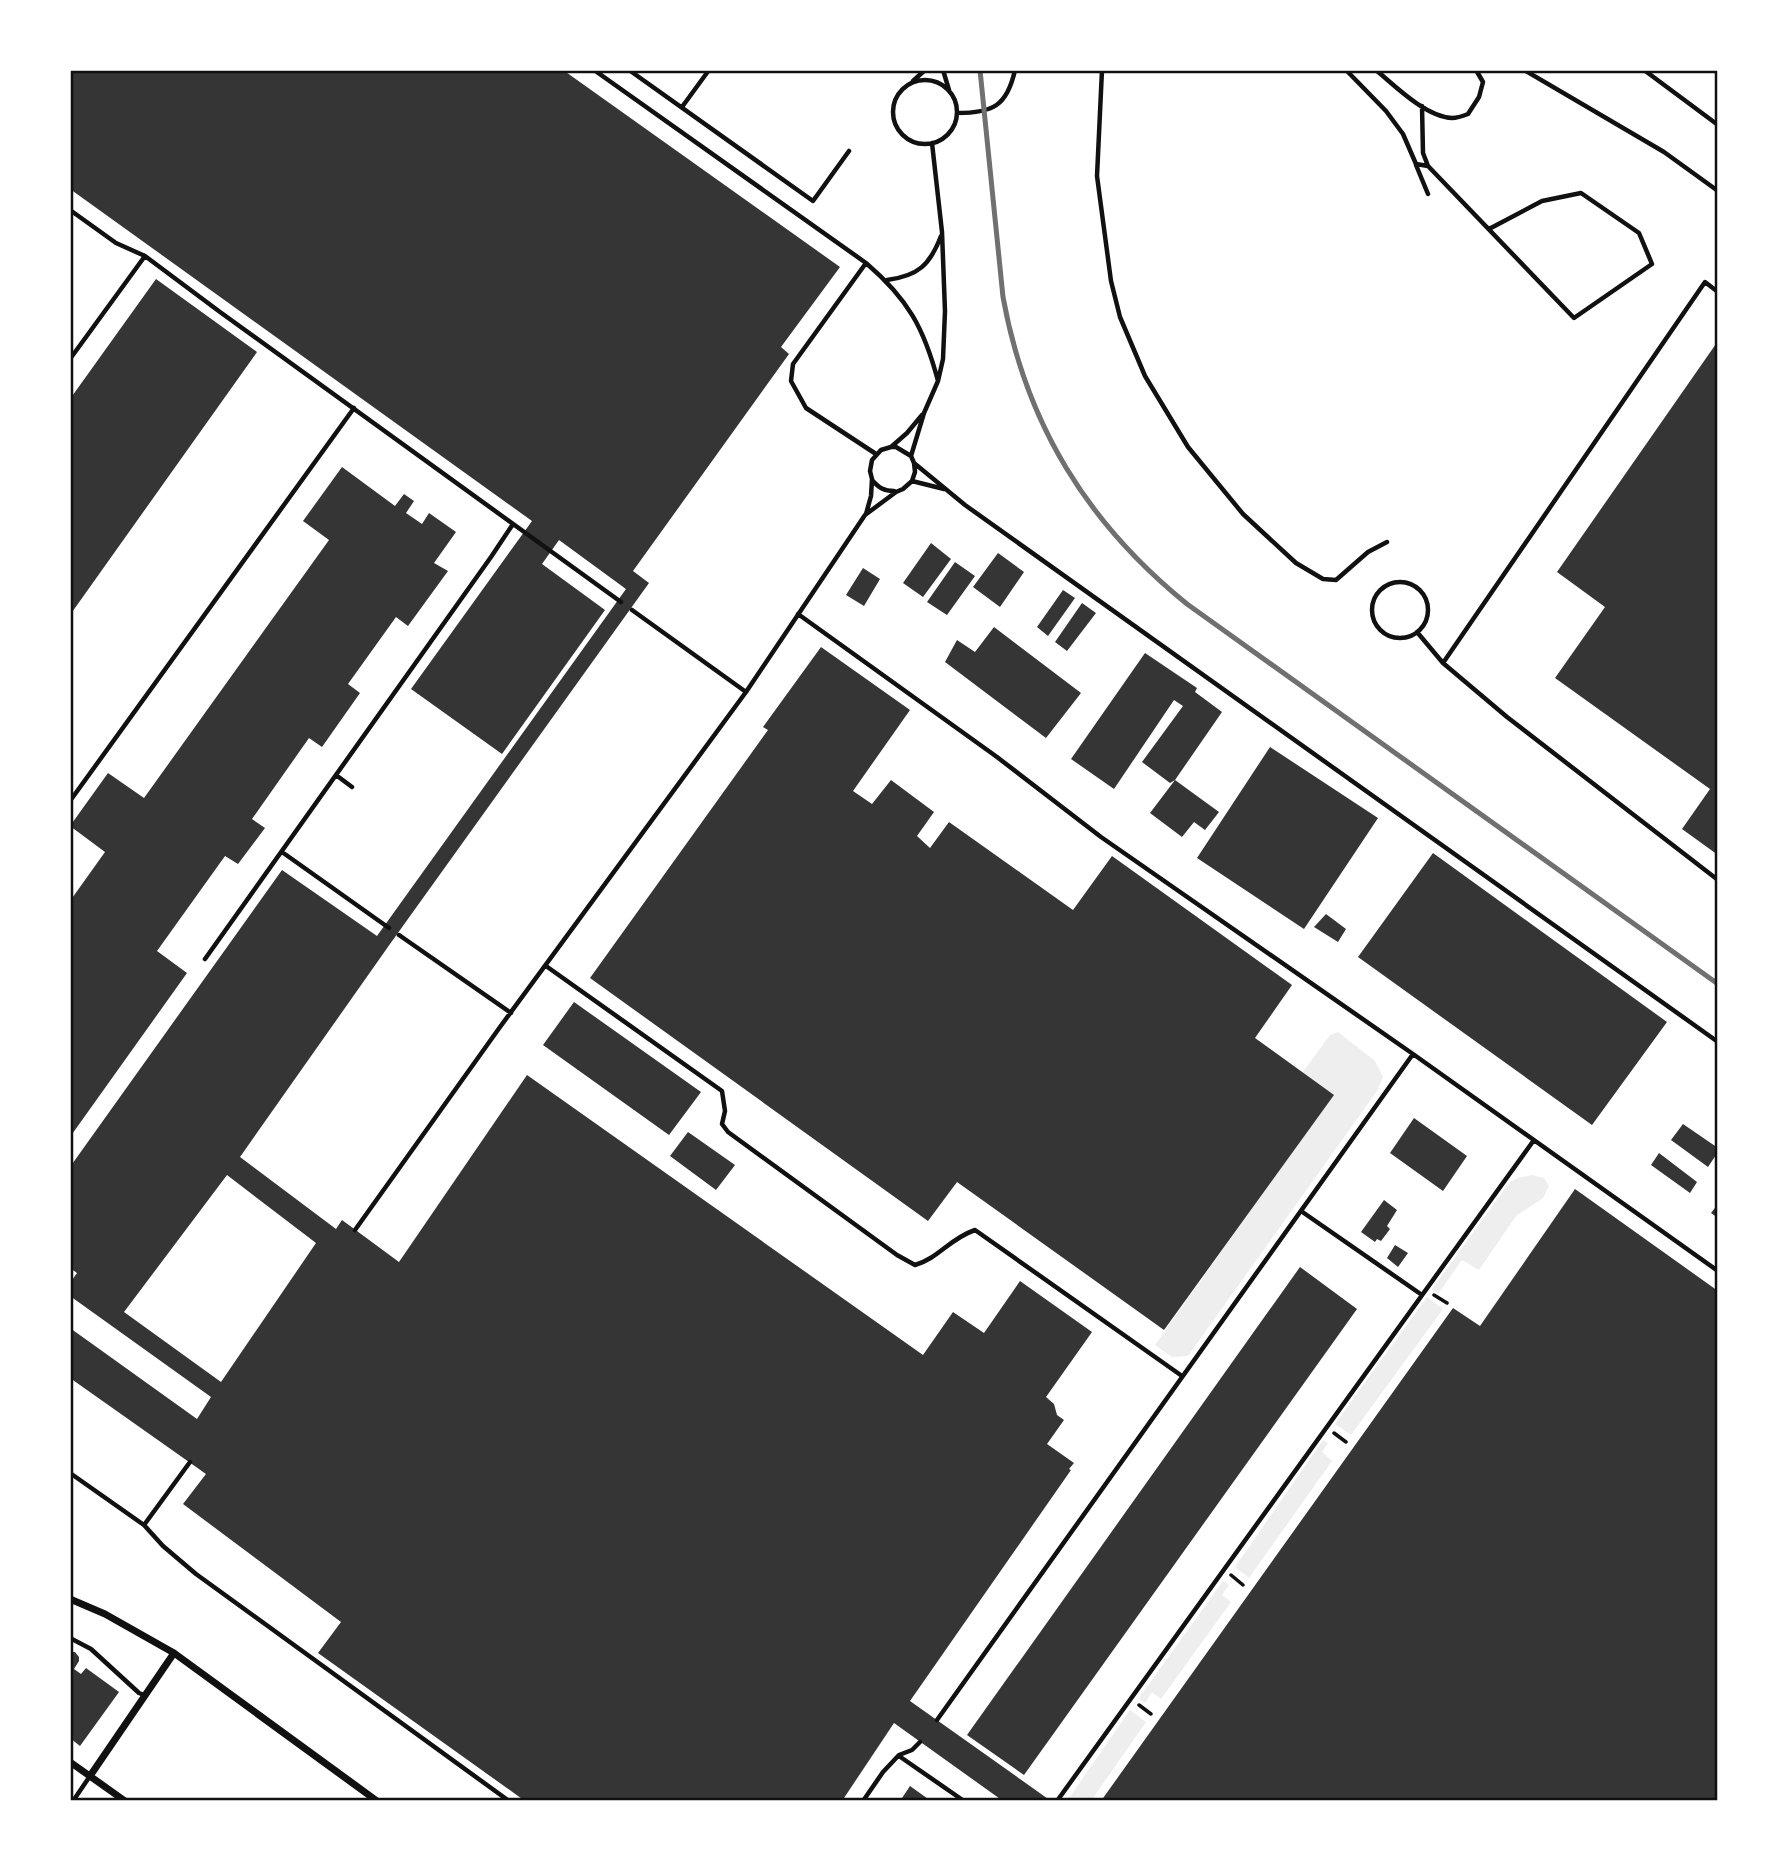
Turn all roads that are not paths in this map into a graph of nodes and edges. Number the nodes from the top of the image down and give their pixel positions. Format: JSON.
{"nodes":[{"id":1,"x":594,"y":70,"type":"edge"},
{"id":2,"x":629,"y":70,"type":"edge"},
{"id":3,"x":709,"y":70,"type":"edge"},
{"id":4,"x":925,"y":70,"type":"edge"},
{"id":5,"x":943,"y":70,"type":"edge"},
{"id":6,"x":1015,"y":70,"type":"edge"},
{"id":7,"x":1102,"y":70,"type":"edge"},
{"id":8,"x":1346,"y":70,"type":"edge"},
{"id":9,"x":1376,"y":70,"type":"edge"},
{"id":10,"x":1476,"y":70,"type":"edge"},
{"id":11,"x":1524,"y":70,"type":"edge"},
{"id":12,"x":1644,"y":70,"type":"edge"},
{"id":13,"x":912,"y":82,"type":"junction"},
{"id":14,"x":950,"y":91,"type":"junction"},
{"id":15,"x":1422,"y":106,"type":"junction"},
{"id":16,"x":682,"y":107,"type":"junction"},
{"id":17,"x":957,"y":113,"type":"junction"},
{"id":18,"x":1718,"y":125,"type":"edge"},
{"id":19,"x":932,"y":143,"type":"junction"},
{"id":20,"x":849,"y":151,"type":"dead end"},
{"id":21,"x":1416,"y":164,"type":"junction"},
{"id":22,"x":1428,"y":166,"type":"junction"},
{"id":23,"x":1718,"y":191,"type":"edge"},
{"id":24,"x":1429,"y":194,"type":"dead end"},
{"id":25,"x":70,"y":210,"type":"edge"},
{"id":26,"x":1489,"y":229,"type":"junction"},
{"id":27,"x":942,"y":232,"type":"junction"},
{"id":28,"x":145,"y":256,"type":"junction"},
{"id":29,"x":866,"y":263,"type":"junction"},
{"id":30,"x":886,"y":280,"type":"junction"},
{"id":31,"x":1718,"y":292,"type":"edge"},
{"id":32,"x":70,"y":359,"type":"edge"},
{"id":33,"x":939,"y":381,"type":"junction"},
{"id":34,"x":354,"y":408,"type":"junction"},
{"id":35,"x":924,"y":413,"type":"junction"},
{"id":36,"x":891,"y":447,"type":"junction"},
{"id":37,"x":876,"y":454,"type":"junction"},
{"id":38,"x":911,"y":456,"type":"junction"},
{"id":39,"x":914,"y":463,"type":"junction"},
{"id":40,"x":872,"y":479,"type":"junction"},
{"id":41,"x":912,"y":481,"type":"junction"},
{"id":42,"x":944,"y":489,"type":"junction"},
{"id":43,"x":896,"y":492,"type":"junction"},
{"id":44,"x":866,"y":515,"type":"junction"},
{"id":45,"x":513,"y":524,"type":"junction"},
{"id":46,"x":1387,"y":542,"type":"dead end"},
{"id":47,"x":621,"y":602,"type":"dead end"},
{"id":48,"x":632,"y":610,"type":"dead end"},
{"id":49,"x":797,"y":614,"type":"junction"},
{"id":50,"x":1417,"y":632,"type":"junction"},
{"id":51,"x":1443,"y":663,"type":"junction"},
{"id":52,"x":746,"y":692,"type":"junction"},
{"id":53,"x":336,"y":775,"type":"junction"},
{"id":54,"x":352,"y":787,"type":"dead end"},
{"id":55,"x":70,"y":801,"type":"edge"},
{"id":56,"x":281,"y":851,"type":"junction"},
{"id":57,"x":1718,"y":880,"type":"edge"},
{"id":58,"x":389,"y":928,"type":"dead end"},
{"id":59,"x":399,"y":935,"type":"dead end"},
{"id":60,"x":205,"y":959,"type":"dead end"},
{"id":61,"x":546,"y":966,"type":"junction"},
{"id":62,"x":512,"y":1013,"type":"junction"},
{"id":63,"x":1718,"y":1042,"type":"edge"},
{"id":64,"x":1413,"y":1054,"type":"junction"},
{"id":65,"x":1534,"y":1140,"type":"junction"},
{"id":66,"x":1301,"y":1211,"type":"junction"},
{"id":67,"x":355,"y":1230,"type":"dead end"},
{"id":68,"x":1718,"y":1271,"type":"edge"},
{"id":69,"x":1422,"y":1295,"type":"junction"},
{"id":70,"x":1182,"y":1376,"type":"junction"},
{"id":71,"x":190,"y":1461,"type":"dead end"},
{"id":72,"x":70,"y":1473,"type":"edge"},
{"id":73,"x":144,"y":1525,"type":"junction"},
{"id":74,"x":70,"y":1599,"type":"edge"},
{"id":75,"x":70,"y":1638,"type":"edge"},
{"id":76,"x":174,"y":1653,"type":"junction"},
{"id":77,"x":145,"y":1696,"type":"junction"},
{"id":78,"x":937,"y":1720,"type":"dead end"},
{"id":79,"x":920,"y":1742,"type":"dead end"},
{"id":80,"x":899,"y":1755,"type":"junction"},
{"id":81,"x":70,"y":1762,"type":"edge"},
{"id":82,"x":90,"y":1776,"type":"junction"},
{"id":83,"x":73,"y":1801,"type":"edge"},
{"id":84,"x":125,"y":1801,"type":"edge"},
{"id":85,"x":377,"y":1801,"type":"edge"},
{"id":86,"x":509,"y":1801,"type":"edge"},
{"id":87,"x":863,"y":1801,"type":"edge"},
{"id":88,"x":964,"y":1801,"type":"edge"},
{"id":89,"x":1057,"y":1801,"type":"edge"}],
"edges":[{"from":1,"to":29,"type":"lane"},
{"from":2,"to":16,"type":"lane"},
{"from":3,"to":16,"type":"lane"},
{"from":4,"to":13,"type":"lane"},
{"from":5,"to":14,"type":"lane"},
{"from":6,"to":17,"type":"lane"},
{"from":7,"to":46,"type":"lane"},
{"from":8,"to":21,"type":"lane"},
{"from":9,"to":15,"type":"lane"},
{"from":10,"to":15,"type":"lane"},
{"from":11,"to":23,"type":"lane"},
{"from":12,"to":18,"type":"lane"},
{"from":13,"to":14,"type":"lane"},
{"from":13,"to":19,"type":"lane"},
{"from":14,"to":17,"type":"lane"},
{"from":15,"to":22,"type":"lane"},
{"from":16,"to":20,"type":"lane"},
{"from":17,"to":19,"type":"lane"},
{"from":19,"to":27,"type":"lane"},
{"from":21,"to":22,"type":"lane"},
{"from":21,"to":24,"type":"lane"},
{"from":22,"to":26,"type":"lane"},
{"from":25,"to":28,"type":"lane"},
{"from":26,"to":26,"type":"lane"},
{"from":27,"to":30,"type":"lane"},
{"from":27,"to":33,"type":"lane"},
{"from":28,"to":32,"type":"lane"},
{"from":28,"to":34,"type":"lane"},
{"from":29,"to":30,"type":"lane"},
{"from":29,"to":37,"type":"lane"},
{"from":30,"to":33,"type":"lane"},
{"from":31,"to":51,"type":"lane"},
{"from":33,"to":35,"type":"lane"},
{"from":34,"to":45,"type":"lane"},
{"from":34,"to":55,"type":"lane"},
{"from":35,"to":36,"type":"lane"},
{"from":35,"to":38,"type":"lane"},
{"from":36,"to":37,"type":"lane"},
{"from":36,"to":38,"type":"lane"},
{"from":37,"to":40,"type":"lane"},
{"from":38,"to":39,"type":"lane"},
{"from":39,"to":41,"type":"lane"},
{"from":39,"to":42,"type":"lane"},
{"from":40,"to":43,"type":"lane"},
{"from":40,"to":44,"type":"lane"},
{"from":41,"to":42,"type":"lane"},
{"from":41,"to":43,"type":"lane"},
{"from":42,"to":63,"type":"lane"},
{"from":43,"to":44,"type":"lane"},
{"from":44,"to":49,"type":"lane"},
{"from":45,"to":47,"type":"lane"},
{"from":45,"to":53,"type":"lane"},
{"from":48,"to":52,"type":"lane"},
{"from":49,"to":52,"type":"lane"},
{"from":49,"to":64,"type":"lane"},
{"from":50,"to":50,"type":"lane"},
{"from":50,"to":51,"type":"lane"},
{"from":51,"to":57,"type":"lane"},
{"from":52,"to":61,"type":"lane"},
{"from":53,"to":54,"type":"lane"},
{"from":53,"to":56,"type":"lane"},
{"from":56,"to":58,"type":"lane"},
{"from":56,"to":60,"type":"lane"},
{"from":59,"to":62,"type":"lane"},
{"from":61,"to":62,"type":"lane"},
{"from":61,"to":70,"type":"lane"},
{"from":62,"to":67,"type":"lane"},
{"from":64,"to":65,"type":"lane"},
{"from":64,"to":66,"type":"lane"},
{"from":65,"to":68,"type":"lane"},
{"from":65,"to":69,"type":"lane"},
{"from":66,"to":69,"type":"lane"},
{"from":66,"to":70,"type":"lane"},
{"from":69,"to":89,"type":"lane"},
{"from":70,"to":78,"type":"lane"},
{"from":71,"to":73,"type":"lane"},
{"from":72,"to":73,"type":"lane"},
{"from":73,"to":86,"type":"lane"},
{"from":74,"to":76,"type":"street"},
{"from":75,"to":77,"type":"lane"},
{"from":76,"to":77,"type":"street"},
{"from":76,"to":85,"type":"street"},
{"from":77,"to":82,"type":"street"},
{"from":79,"to":80,"type":"lane"},
{"from":80,"to":87,"type":"lane"},
{"from":80,"to":88,"type":"lane"},
{"from":81,"to":82,"type":"street"},
{"from":82,"to":83,"type":"lane"},
{"from":82,"to":84,"type":"street"}]}
